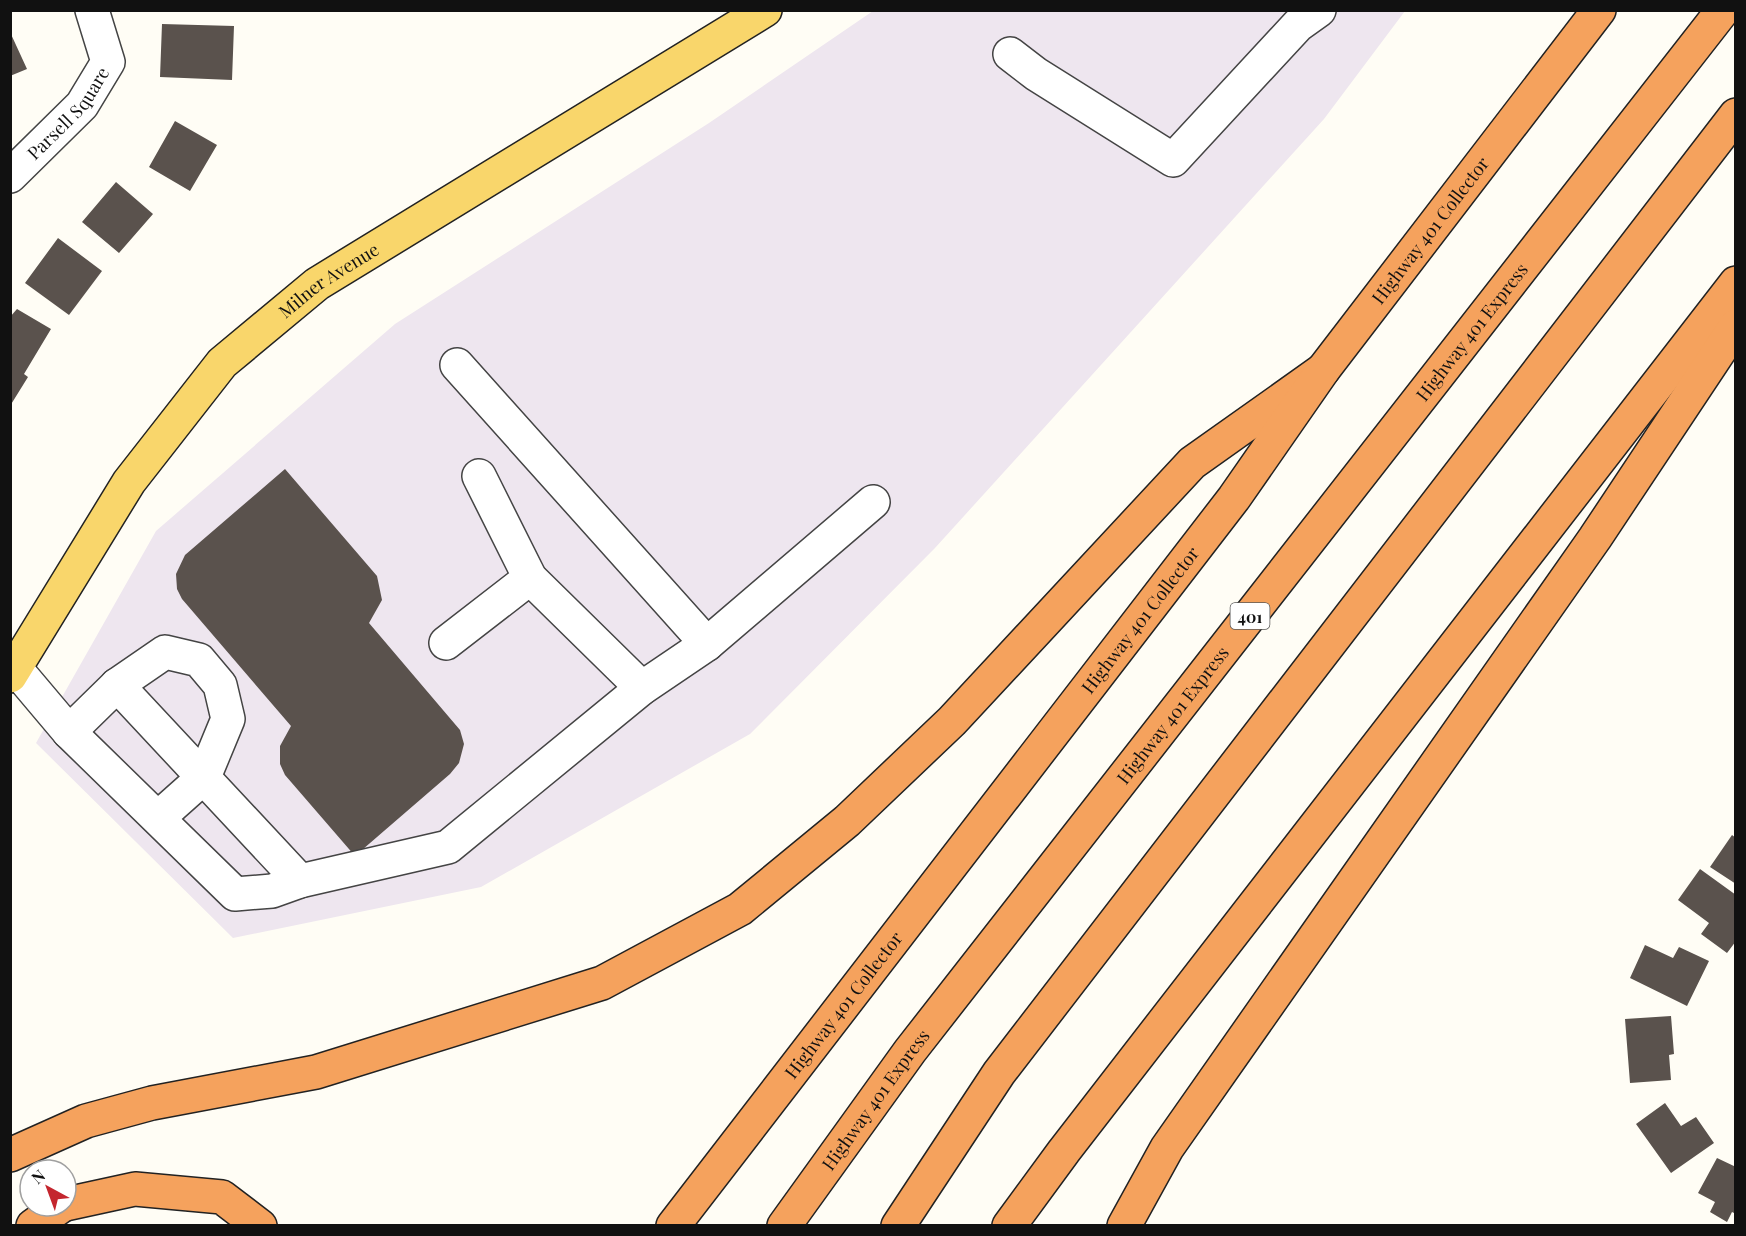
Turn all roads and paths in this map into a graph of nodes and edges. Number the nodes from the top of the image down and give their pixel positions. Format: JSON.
{"nodes":[{"id":1,"x":92,"y":10,"type":"edge"},
{"id":2,"x":765,"y":10,"type":"edge"},
{"id":3,"x":1599,"y":10,"type":"edge"},
{"id":4,"x":1723,"y":10,"type":"edge"},
{"id":5,"x":1299,"y":15,"type":"edge"},
{"id":6,"x":1010,"y":54,"type":"dead end"},
{"id":7,"x":1736,"y":115,"type":"edge"},
{"id":8,"x":10,"y":176,"type":"edge"},
{"id":9,"x":1736,"y":283,"type":"edge"},
{"id":10,"x":1736,"y":326,"type":"edge"},
{"id":11,"x":457,"y":365,"type":"dead end"},
{"id":12,"x":1323,"y":370,"type":"junction"},
{"id":13,"x":479,"y":476,"type":"dead end"},
{"id":14,"x":873,"y":502,"type":"dead end"},
{"id":15,"x":530,"y":578,"type":"junction"},
{"id":16,"x":446,"y":643,"type":"dead end"},
{"id":17,"x":707,"y":644,"type":"junction"},
{"id":18,"x":13,"y":672,"type":"edge"},
{"id":19,"x":117,"y":685,"type":"junction"},
{"id":20,"x":642,"y":688,"type":"junction"},
{"id":21,"x":69,"y":732,"type":"junction"},
{"id":22,"x":204,"y":777,"type":"junction"},
{"id":23,"x":158,"y":818,"type":"junction"},
{"id":24,"x":300,"y":881,"type":"junction"},
{"id":25,"x":10,"y":1155,"type":"edge"},
{"id":26,"x":78,"y":1201,"type":"edge"},
{"id":27,"x":260,"y":1226,"type":"edge"},
{"id":28,"x":673,"y":1226,"type":"edge"},
{"id":29,"x":784,"y":1226,"type":"edge"},
{"id":30,"x":898,"y":1226,"type":"edge"},
{"id":31,"x":1010,"y":1226,"type":"edge"},
{"id":32,"x":1124,"y":1226,"type":"edge"}],
"edges":[{"from":1,"to":8,"type":"street","name":"Parsell Square"},
{"from":2,"to":18,"type":"main road","name":"Milner Avenue"},
{"from":3,"to":12,"type":"highway","name":"Highway 401 Collector"},
{"from":4,"to":29,"type":"highway","name":"Highway 401 Express","number":"401"},
{"from":5,"to":6,"type":"street"},
{"from":7,"to":30,"type":"highway"},
{"from":9,"to":31,"type":"highway"},
{"from":10,"to":32,"type":"highway"},
{"from":11,"to":17,"type":"street"},
{"from":12,"to":25,"type":"highway"},
{"from":12,"to":28,"type":"highway","name":"Highway 401 Collector"},
{"from":13,"to":15,"type":"street"},
{"from":14,"to":17,"type":"street"},
{"from":15,"to":16,"type":"street"},
{"from":15,"to":20,"type":"street"},
{"from":17,"to":20,"type":"street"},
{"from":18,"to":21,"type":"street"},
{"from":19,"to":21,"type":"street"},
{"from":19,"to":22,"type":"street"},
{"from":19,"to":22,"type":"street"},
{"from":20,"to":24,"type":"street"},
{"from":21,"to":23,"type":"street"},
{"from":22,"to":23,"type":"street"},
{"from":22,"to":24,"type":"street"},
{"from":23,"to":24,"type":"street"},
{"from":26,"to":27,"type":"highway"}]}
